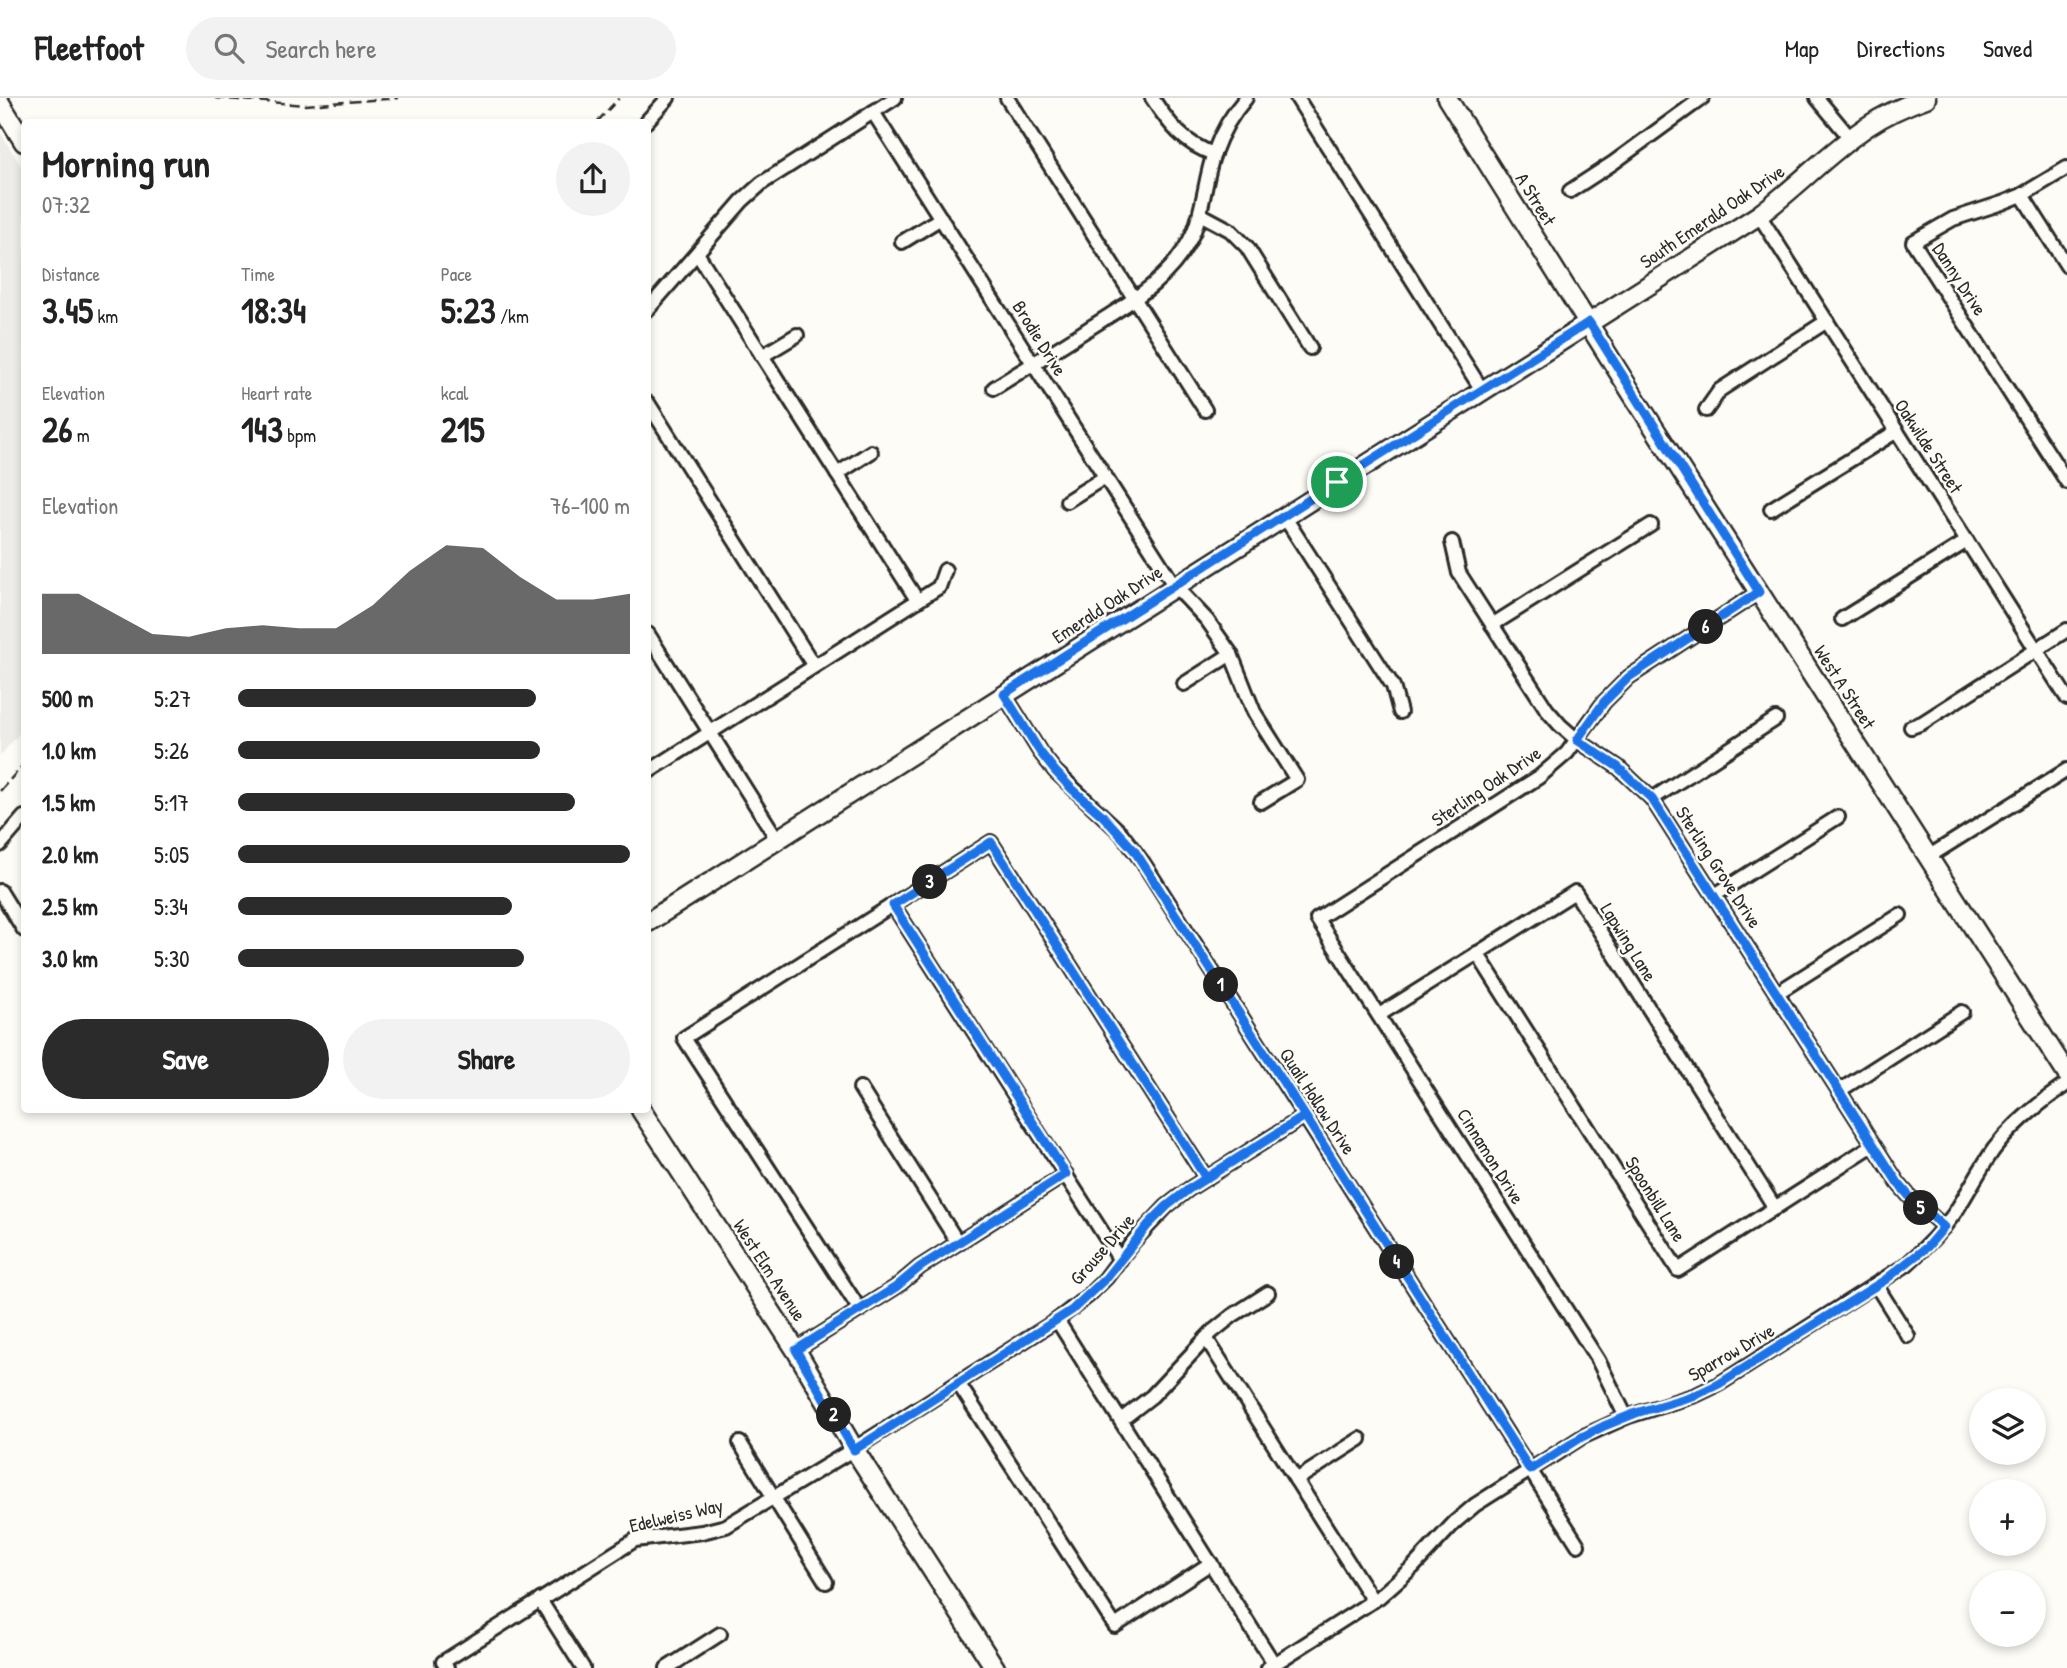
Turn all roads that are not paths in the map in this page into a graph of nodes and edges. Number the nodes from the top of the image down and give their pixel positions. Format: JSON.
{"nodes":[{"id":1,"x":668,"y":98,"type":"edge"},
{"id":2,"x":895,"y":98,"type":"edge"},
{"id":3,"x":1007,"y":98,"type":"edge"},
{"id":4,"x":1152,"y":98,"type":"edge"},
{"id":5,"x":1246,"y":98,"type":"edge"},
{"id":6,"x":1297,"y":98,"type":"edge"},
{"id":7,"x":1447,"y":98,"type":"edge"},
{"id":8,"x":1702,"y":98,"type":"edge"},
{"id":9,"x":1817,"y":98,"type":"edge"},
{"id":10,"x":1926,"y":98,"type":"edge"},
{"id":11,"x":0,"y":103,"type":"edge"},
{"id":12,"x":873,"y":112,"type":"junction"},
{"id":13,"x":649,"y":119,"type":"edge"},
{"id":14,"x":21,"y":137,"type":"edge"},
{"id":15,"x":1851,"y":139,"type":"junction"},
{"id":16,"x":1214,"y":154,"type":"junction"},
{"id":17,"x":2067,"y":168,"type":"edge"},
{"id":18,"x":1570,"y":191,"type":"dead end"},
{"id":19,"x":2022,"y":195,"type":"junction"},
{"id":20,"x":1200,"y":214,"type":"junction"},
{"id":21,"x":1759,"y":215,"type":"junction"},
{"id":22,"x":941,"y":218,"type":"junction"},
{"id":23,"x":902,"y":242,"type":"dead end"},
{"id":24,"x":697,"y":253,"type":"junction"},
{"id":25,"x":2067,"y":267,"type":"edge"},
{"id":26,"x":1135,"y":299,"type":"junction"},
{"id":27,"x":651,"y":301,"type":"edge"},
{"id":28,"x":1827,"y":321,"type":"junction"},
{"id":29,"x":1589,"y":322,"type":"junction"},
{"id":30,"x":797,"y":335,"type":"dead end"},
{"id":31,"x":1310,"y":348,"type":"dead end"},
{"id":32,"x":762,"y":356,"type":"junction"},
{"id":33,"x":1034,"y":364,"type":"junction"},
{"id":34,"x":995,"y":388,"type":"dead end"},
{"id":35,"x":1482,"y":390,"type":"junction"},
{"id":36,"x":651,"y":408,"type":"edge"},
{"id":37,"x":1205,"y":410,"type":"dead end"},
{"id":38,"x":1706,"y":410,"type":"dead end"},
{"id":39,"x":1896,"y":431,"type":"junction"},
{"id":40,"x":871,"y":452,"type":"dead end"},
{"id":41,"x":837,"y":474,"type":"junction"},
{"id":42,"x":1105,"y":477,"type":"junction"},
{"id":43,"x":2067,"y":482,"type":"edge"},
{"id":44,"x":1067,"y":501,"type":"dead end"},
{"id":45,"x":1771,"y":509,"type":"dead end"},
{"id":46,"x":1284,"y":516,"type":"junction"},
{"id":47,"x":1651,"y":524,"type":"dead end"},
{"id":48,"x":1967,"y":541,"type":"junction"},
{"id":49,"x":1452,"y":542,"type":"dead end"},
{"id":50,"x":945,"y":570,"type":"dead end"},
{"id":51,"x":1174,"y":585,"type":"junction"},
{"id":52,"x":1759,"y":592,"type":"junction"},
{"id":53,"x":917,"y":600,"type":"junction"},
{"id":54,"x":1842,"y":619,"type":"dead end"},
{"id":55,"x":1492,"y":625,"type":"junction"},
{"id":56,"x":2067,"y":630,"type":"edge"},
{"id":57,"x":651,"y":639,"type":"edge"},
{"id":58,"x":2036,"y":650,"type":"junction"},
{"id":59,"x":1231,"y":654,"type":"junction"},
{"id":60,"x":814,"y":666,"type":"junction"},
{"id":61,"x":1184,"y":684,"type":"dead end"},
{"id":62,"x":1004,"y":694,"type":"junction"},
{"id":63,"x":2067,"y":698,"type":"edge"},
{"id":64,"x":1400,"y":712,"type":"dead end"},
{"id":65,"x":1776,"y":719,"type":"dead end"},
{"id":66,"x":1911,"y":727,"type":"dead end"},
{"id":67,"x":710,"y":732,"type":"junction"},
{"id":68,"x":1577,"y":740,"type":"junction"},
{"id":69,"x":651,"y":770,"type":"edge"},
{"id":70,"x":2067,"y":770,"type":"edge"},
{"id":71,"x":1652,"y":799,"type":"junction"},
{"id":72,"x":1261,"y":802,"type":"dead end"},
{"id":73,"x":1839,"y":817,"type":"dead end"},
{"id":74,"x":21,"y":820,"type":"edge"},
{"id":75,"x":777,"y":839,"type":"junction"},
{"id":76,"x":0,"y":845,"type":"edge"},
{"id":77,"x":1928,"y":857,"type":"junction"},
{"id":78,"x":0,"y":891,"type":"edge"},
{"id":79,"x":1715,"y":895,"type":"junction"},
{"id":80,"x":893,"y":905,"type":"junction"},
{"id":81,"x":1900,"y":915,"type":"dead end"},
{"id":82,"x":1317,"y":919,"type":"joint"},
{"id":83,"x":651,"y":920,"type":"edge"},
{"id":84,"x":21,"y":925,"type":"edge"},
{"id":85,"x":1477,"y":953,"type":"junction"},
{"id":86,"x":1777,"y":993,"type":"junction"},
{"id":87,"x":1962,"y":1012,"type":"dead end"},
{"id":88,"x":1379,"y":1015,"type":"junction"},
{"id":89,"x":2067,"y":1074,"type":"edge"},
{"id":90,"x":2067,"y":1084,"type":"edge"},
{"id":91,"x":860,"y":1088,"type":"dead end"},
{"id":92,"x":1839,"y":1091,"type":"junction"},
{"id":93,"x":643,"y":1113,"type":"edge"},
{"id":94,"x":1305,"y":1116,"type":"junction"},
{"id":95,"x":1874,"y":1145,"type":"junction"},
{"id":96,"x":1066,"y":1174,"type":"junction"},
{"id":97,"x":1206,"y":1178,"type":"junction"},
{"id":98,"x":1775,"y":1208,"type":"junction"},
{"id":99,"x":1944,"y":1227,"type":"junction"},
{"id":100,"x":958,"y":1243,"type":"junction"},
{"id":101,"x":1120,"y":1260,"type":"junction"},
{"id":102,"x":1876,"y":1285,"type":"junction"},
{"id":103,"x":1268,"y":1293,"type":"dead end"},
{"id":104,"x":860,"y":1311,"type":"junction"},
{"id":105,"x":1057,"y":1320,"type":"junction"},
{"id":106,"x":1908,"y":1336,"type":"dead end"},
{"id":107,"x":1206,"y":1338,"type":"junction"},
{"id":108,"x":796,"y":1350,"type":"junction"},
{"id":109,"x":958,"y":1383,"type":"junction"},
{"id":110,"x":1626,"y":1417,"type":"junction"},
{"id":111,"x":1121,"y":1420,"type":"junction"},
{"id":112,"x":1360,"y":1439,"type":"dead end"},
{"id":113,"x":740,"y":1443,"type":"dead end"},
{"id":114,"x":854,"y":1450,"type":"junction"},
{"id":115,"x":1530,"y":1470,"type":"junction"},
{"id":116,"x":1296,"y":1480,"type":"junction"},
{"id":117,"x":773,"y":1498,"type":"junction"},
{"id":118,"x":1578,"y":1545,"type":"dead end"},
{"id":119,"x":1211,"y":1563,"type":"junction"},
{"id":120,"x":826,"y":1582,"type":"dead end"},
{"id":121,"x":540,"y":1600,"type":"junction"},
{"id":122,"x":1373,"y":1601,"type":"junction"},
{"id":123,"x":720,"y":1634,"type":"dead end"},
{"id":124,"x":1271,"y":1666,"type":"edge"},
{"id":125,"x":447,"y":1668,"type":"edge"},
{"id":126,"x":583,"y":1668,"type":"edge"},
{"id":127,"x":667,"y":1668,"type":"edge"},
{"id":128,"x":995,"y":1668,"type":"edge"}],
"edges":[{"from":1,"to":13,"type":"street"},
{"from":2,"to":12,"type":"street"},
{"from":3,"to":26,"type":"street"},
{"from":4,"to":16,"type":"street"},
{"from":5,"to":16,"type":"street"},
{"from":6,"to":35,"type":"street"},
{"from":7,"to":29,"type":"street","name":"A Street"},
{"from":8,"to":18,"type":"street"},
{"from":9,"to":15,"type":"street"},
{"from":10,"to":15,"type":"street","name":"South Emerald Oak Drive"},
{"from":11,"to":14,"type":"street"},
{"from":12,"to":22,"type":"street","name":"Brodie Drive"},
{"from":12,"to":24,"type":"street"},
{"from":15,"to":21,"type":"street","name":"South Emerald Oak Drive"},
{"from":16,"to":20,"type":"street"},
{"from":17,"to":19,"type":"street","name":"Danny Drive"},
{"from":19,"to":25,"type":"street"},
{"from":19,"to":43,"type":"street","name":"Danny Drive"},
{"from":20,"to":26,"type":"street"},
{"from":20,"to":31,"type":"street"},
{"from":21,"to":28,"type":"street","name":"Oakwilde Street"},
{"from":21,"to":29,"type":"street","name":"South Emerald Oak Drive"},
{"from":22,"to":23,"type":"street"},
{"from":22,"to":33,"type":"street","name":"Brodie Drive"},
{"from":24,"to":27,"type":"street"},
{"from":24,"to":32,"type":"street"},
{"from":26,"to":33,"type":"street"},
{"from":26,"to":37,"type":"street"},
{"from":28,"to":38,"type":"street"},
{"from":28,"to":39,"type":"street","name":"Oakwilde Street"},
{"from":29,"to":35,"type":"street","name":"Emerald Oak Drive"},
{"from":29,"to":52,"type":"street","name":"West A Street"},
{"from":30,"to":32,"type":"street"},
{"from":32,"to":41,"type":"street"},
{"from":33,"to":34,"type":"street"},
{"from":33,"to":42,"type":"street","name":"Brodie Drive"},
{"from":35,"to":46,"type":"street","name":"Emerald Oak Drive"},
{"from":36,"to":60,"type":"street"},
{"from":39,"to":45,"type":"street"},
{"from":39,"to":48,"type":"street","name":"Oakwilde Street"},
{"from":40,"to":41,"type":"street"},
{"from":41,"to":53,"type":"street"},
{"from":42,"to":44,"type":"street"},
{"from":42,"to":51,"type":"street","name":"Brodie Drive"},
{"from":46,"to":51,"type":"street","name":"Emerald Oak Drive"},
{"from":46,"to":64,"type":"street"},
{"from":47,"to":55,"type":"street"},
{"from":48,"to":54,"type":"street"},
{"from":48,"to":58,"type":"street","name":"Oakwilde Street"},
{"from":49,"to":55,"type":"street","name":"Sterling Grove Drive"},
{"from":50,"to":53,"type":"street"},
{"from":51,"to":59,"type":"street","name":"Brodie Drive"},
{"from":51,"to":62,"type":"street","name":"Emerald Oak Drive"},
{"from":52,"to":68,"type":"street","name":"Sterling Oak Drive"},
{"from":52,"to":77,"type":"street","name":"West A Street"},
{"from":53,"to":60,"type":"street"},
{"from":55,"to":68,"type":"street","name":"Sterling Grove Drive"},
{"from":56,"to":58,"type":"street"},
{"from":57,"to":67,"type":"street"},
{"from":58,"to":63,"type":"street","name":"Oakwilde Street"},
{"from":58,"to":66,"type":"street"},
{"from":59,"to":61,"type":"street"},
{"from":59,"to":72,"type":"street","name":"Brodie Drive"},
{"from":60,"to":67,"type":"street"},
{"from":62,"to":75,"type":"street","name":"Emerald Oak Drive"},
{"from":62,"to":94,"type":"street","name":"Quail Hollow Drive"},
{"from":65,"to":71,"type":"street"},
{"from":67,"to":69,"type":"street"},
{"from":67,"to":75,"type":"street"},
{"from":68,"to":71,"type":"street","name":"Sterling Grove Drive"},
{"from":68,"to":82,"type":"street","name":"Sterling Oak Drive"},
{"from":70,"to":77,"type":"street"},
{"from":71,"to":79,"type":"street","name":"Sterling Grove Drive"},
{"from":73,"to":79,"type":"street"},
{"from":74,"to":76,"type":"street"},
{"from":75,"to":83,"type":"street","name":"Emerald Oak Drive"},
{"from":77,"to":89,"type":"street","name":"West A Street"},
{"from":78,"to":84,"type":"street"},
{"from":79,"to":86,"type":"street","name":"Sterling Grove Drive"},
{"from":80,"to":96,"type":"street"},
{"from":80,"to":97,"type":"street"},
{"from":80,"to":104,"type":"street"},
{"from":81,"to":86,"type":"street"},
{"from":82,"to":88,"type":"street","name":"Cinnamon Drive"},
{"from":85,"to":88,"type":"street","name":"Lapwing Lane"},
{"from":85,"to":98,"type":"street","name":"Lapwing Lane"},
{"from":85,"to":98,"type":"street","name":"Spoonbill Lane"},
{"from":86,"to":92,"type":"street","name":"Sterling Grove Drive"},
{"from":87,"to":92,"type":"street"},
{"from":88,"to":110,"type":"street","name":"Cinnamon Drive"},
{"from":90,"to":99,"type":"street","name":"Sparrow Drive"},
{"from":91,"to":100,"type":"street"},
{"from":92,"to":95,"type":"street","name":"Sterling Grove Drive"},
{"from":93,"to":108,"type":"street","name":"West Elm Avenue"},
{"from":94,"to":97,"type":"street","name":"Grouse Drive"},
{"from":94,"to":115,"type":"street","name":"Quail Hollow Drive"},
{"from":95,"to":98,"type":"street","name":"Spoonbill Lane"},
{"from":95,"to":99,"type":"street","name":"Sterling Grove Drive"},
{"from":96,"to":100,"type":"street"},
{"from":96,"to":101,"type":"street"},
{"from":97,"to":101,"type":"street","name":"Grouse Drive"},
{"from":99,"to":102,"type":"street","name":"Sparrow Drive"},
{"from":100,"to":104,"type":"street"},
{"from":101,"to":105,"type":"street","name":"Grouse Drive"},
{"from":102,"to":106,"type":"street"},
{"from":102,"to":110,"type":"street","name":"Sparrow Drive"},
{"from":103,"to":107,"type":"street"},
{"from":104,"to":108,"type":"street"},
{"from":105,"to":109,"type":"street","name":"Grouse Drive"},
{"from":105,"to":111,"type":"street"},
{"from":107,"to":111,"type":"street"},
{"from":107,"to":116,"type":"street"},
{"from":108,"to":114,"type":"street","name":"West Elm Avenue"},
{"from":109,"to":114,"type":"street","name":"Grouse Drive"},
{"from":109,"to":119,"type":"street"},
{"from":110,"to":115,"type":"street","name":"Sparrow Drive"},
{"from":111,"to":119,"type":"street"},
{"from":112,"to":116,"type":"street"},
{"from":113,"to":117,"type":"street"},
{"from":114,"to":117,"type":"street","name":"Edelweiss Way"},
{"from":114,"to":128,"type":"street","name":"West Elm Avenue"},
{"from":115,"to":118,"type":"street","name":"Quail Hollow Drive"},
{"from":115,"to":122,"type":"street","name":"Sparrow Drive"},
{"from":116,"to":122,"type":"street"},
{"from":117,"to":120,"type":"street"},
{"from":117,"to":121,"type":"street","name":"Edelweiss Way"},
{"from":119,"to":124,"type":"street"},
{"from":121,"to":125,"type":"street","name":"Edelweiss Way"},
{"from":121,"to":126,"type":"street"},
{"from":122,"to":124,"type":"street","name":"Sparrow Drive"},
{"from":123,"to":127,"type":"street"}]}
